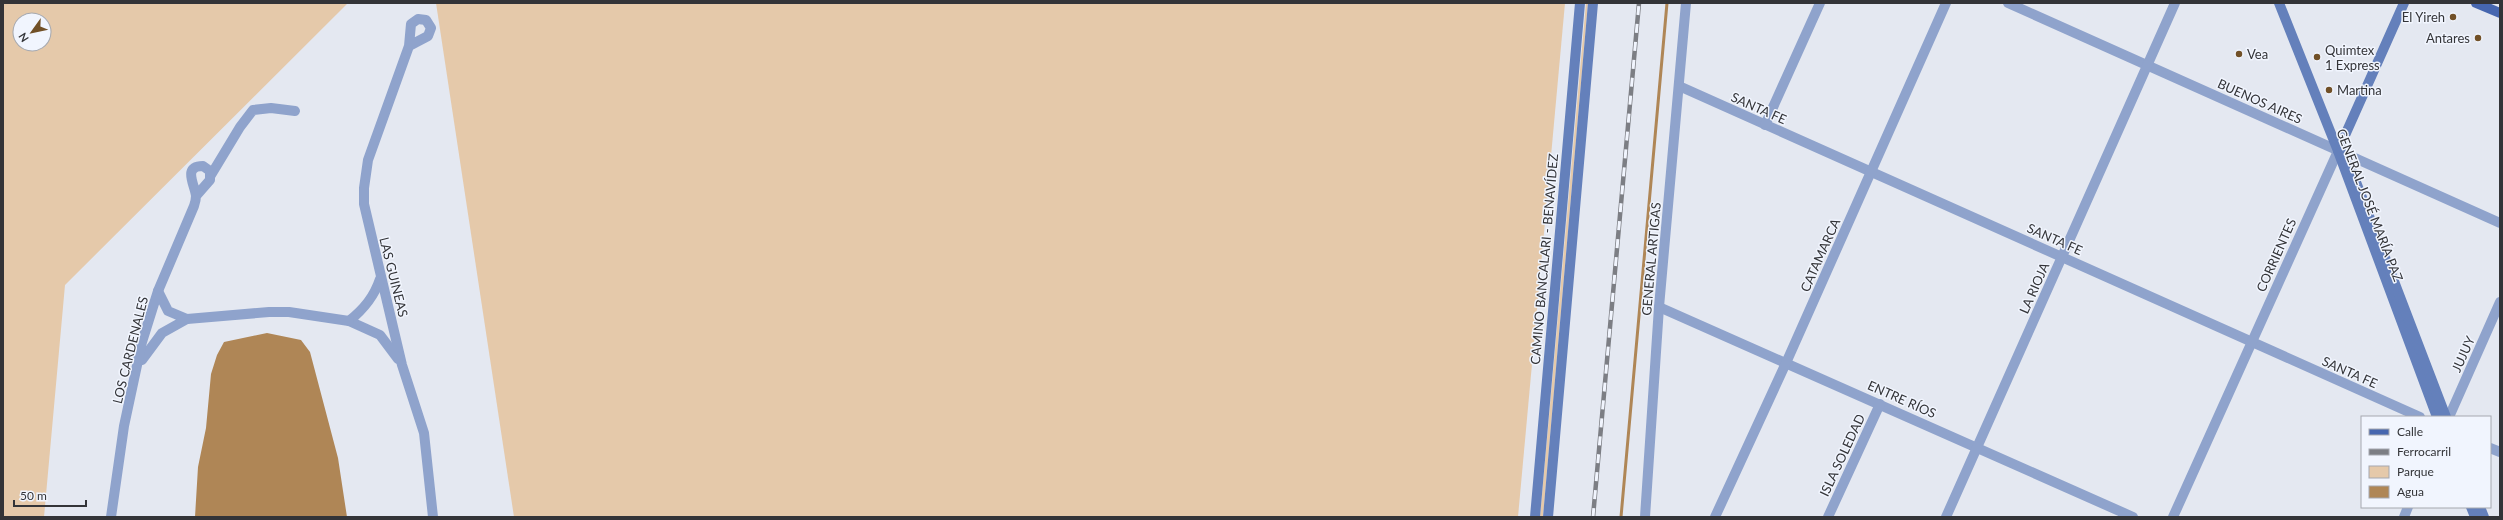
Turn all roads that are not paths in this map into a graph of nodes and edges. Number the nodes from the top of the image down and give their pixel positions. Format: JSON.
{"nodes":[{"id":1,"x":1580,"y":3,"type":"edge"},
{"id":2,"x":1593,"y":3,"type":"edge"},
{"id":3,"x":1686,"y":3,"type":"edge"},
{"id":4,"x":1820,"y":3,"type":"edge"},
{"id":5,"x":1946,"y":3,"type":"edge"},
{"id":6,"x":2008,"y":3,"type":"edge"},
{"id":7,"x":2175,"y":3,"type":"edge"},
{"id":8,"x":2279,"y":3,"type":"edge"},
{"id":9,"x":2404,"y":3,"type":"edge"},
{"id":10,"x":2476,"y":3,"type":"edge"},
{"id":11,"x":2500,"y":13,"type":"edge"},
{"id":12,"x":409,"y":46,"type":"dead end"},
{"id":13,"x":2147,"y":64,"type":"junction"},
{"id":14,"x":1679,"y":86,"type":"junction"},
{"id":15,"x":295,"y":111,"type":"dead end"},
{"id":16,"x":1765,"y":125,"type":"junction"},
{"id":17,"x":2341,"y":150,"type":"junction"},
{"id":18,"x":1870,"y":172,"type":"junction"},
{"id":19,"x":211,"y":176,"type":"junction"},
{"id":20,"x":196,"y":196,"type":"junction"},
{"id":21,"x":2500,"y":222,"type":"edge"},
{"id":22,"x":2062,"y":256,"type":"junction"},
{"id":23,"x":381,"y":277,"type":"junction"},
{"id":24,"x":158,"y":291,"type":"junction"},
{"id":25,"x":2500,"y":302,"type":"edge"},
{"id":26,"x":1659,"y":307,"type":"junction"},
{"id":27,"x":187,"y":320,"type":"junction"},
{"id":28,"x":349,"y":321,"type":"junction"},
{"id":29,"x":2251,"y":342,"type":"junction"},
{"id":30,"x":1786,"y":363,"type":"junction"},
{"id":31,"x":402,"y":365,"type":"junction"},
{"id":32,"x":138,"y":368,"type":"junction"},
{"id":33,"x":1880,"y":404,"type":"junction"},
{"id":34,"x":2418,"y":416,"type":"edge"},
{"id":35,"x":2437,"y":416,"type":"edge"},
{"id":36,"x":2446,"y":416,"type":"edge"},
{"id":37,"x":2449,"y":416,"type":"edge"},
{"id":38,"x":1977,"y":447,"type":"junction"},
{"id":39,"x":111,"y":517,"type":"edge"},
{"id":40,"x":433,"y":517,"type":"edge"},
{"id":41,"x":1535,"y":517,"type":"edge"},
{"id":42,"x":1548,"y":517,"type":"edge"},
{"id":43,"x":1645,"y":517,"type":"edge"},
{"id":44,"x":1715,"y":517,"type":"edge"},
{"id":45,"x":1828,"y":517,"type":"edge"},
{"id":46,"x":1946,"y":517,"type":"edge"},
{"id":47,"x":2133,"y":517,"type":"edge"},
{"id":48,"x":2173,"y":517,"type":"edge"}],
"edges":[{"from":1,"to":41,"type":"main road","name":"CAMINO BANCALARI - BENAVÍDEZ"},
{"from":2,"to":42,"type":"main road","name":"CAMINO BANCALARI - BENAVÍDEZ"},
{"from":3,"to":14,"type":"street","name":"GENERAL ARTIGAS"},
{"from":4,"to":16,"type":"street"},
{"from":5,"to":18,"type":"street","name":"CATAMARCA"},
{"from":6,"to":13,"type":"street","name":"BUENOS AIRES"},
{"from":7,"to":13,"type":"street","name":"LA RIOJA"},
{"from":8,"to":17,"type":"main road","name":"GENERAL JOSÉ MARÍA PAZ"},
{"from":9,"to":17,"type":"main road","name":"CORRIENTES"},
{"from":10,"to":11,"type":"main road"},
{"from":12,"to":23,"type":"street","name":"LAS GUINEAS"},
{"from":13,"to":17,"type":"street","name":"BUENOS AIRES"},
{"from":13,"to":22,"type":"street","name":"LA RIOJA"},
{"from":14,"to":16,"type":"street","name":"SANTA FE"},
{"from":14,"to":26,"type":"street","name":"GENERAL ARTIGAS"},
{"from":15,"to":19,"type":"street"},
{"from":16,"to":18,"type":"street","name":"SANTA FE"},
{"from":17,"to":21,"type":"street","name":"BUENOS AIRES"},
{"from":17,"to":29,"type":"street","name":"CORRIENTES"},
{"from":17,"to":35,"type":"main road","name":"GENERAL JOSÉ MARÍA PAZ"},
{"from":17,"to":36,"type":"main road","name":"GENERAL JOSÉ MARÍA PAZ"},
{"from":18,"to":22,"type":"street","name":"SANTA FE"},
{"from":18,"to":30,"type":"street","name":"CATAMARCA"},
{"from":19,"to":20,"type":"street"},
{"from":19,"to":20,"type":"street"},
{"from":20,"to":24,"type":"street","name":"LOS CARDENALES"},
{"from":22,"to":29,"type":"street","name":"SANTA FE"},
{"from":22,"to":38,"type":"street","name":"LA RIOJA"},
{"from":23,"to":28,"type":"street"},
{"from":23,"to":31,"type":"street","name":"LAS GUINEAS"},
{"from":24,"to":27,"type":"street"},
{"from":24,"to":32,"type":"street","name":"LOS CARDENALES"},
{"from":25,"to":37,"type":"street","name":"JUJUY"},
{"from":26,"to":30,"type":"street","name":"ENTRE RÍOS"},
{"from":26,"to":43,"type":"street","name":"GENERAL ARTIGAS"},
{"from":27,"to":28,"type":"street"},
{"from":27,"to":32,"type":"street"},
{"from":28,"to":31,"type":"street"},
{"from":29,"to":34,"type":"street","name":"SANTA FE"},
{"from":29,"to":48,"type":"street","name":"CORRIENTES"},
{"from":30,"to":33,"type":"street","name":"ENTRE RÍOS"},
{"from":30,"to":44,"type":"street","name":"CATAMARCA"},
{"from":31,"to":40,"type":"street","name":"LAS GUINEAS"},
{"from":32,"to":39,"type":"street","name":"LOS CARDENALES"},
{"from":33,"to":38,"type":"street","name":"ENTRE RÍOS"},
{"from":33,"to":45,"type":"street","name":"ISLA SOLEDAD"},
{"from":38,"to":46,"type":"street","name":"LA RIOJA"},
{"from":38,"to":47,"type":"street","name":"ENTRE RÍOS"}]}
